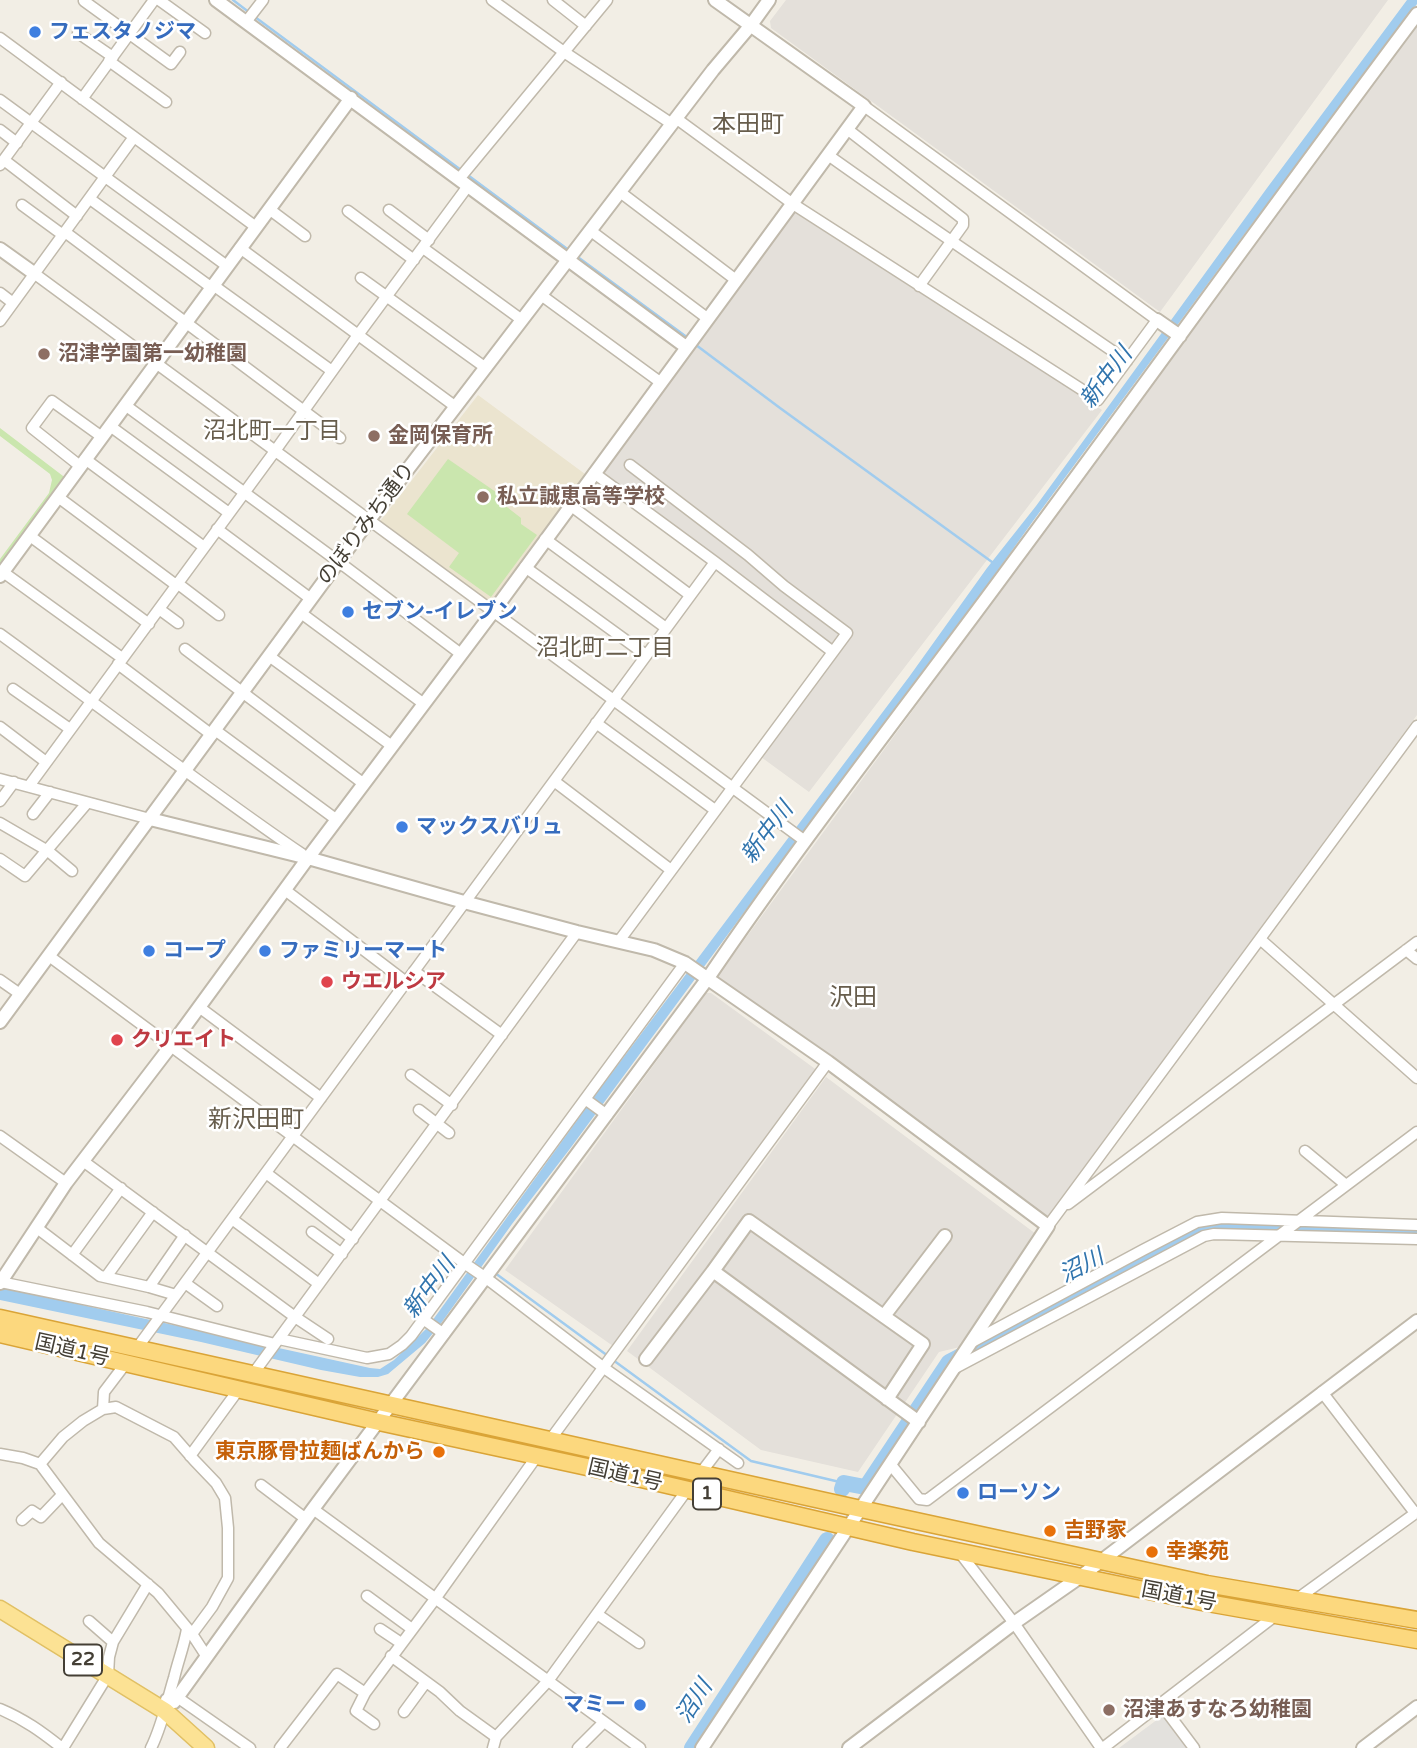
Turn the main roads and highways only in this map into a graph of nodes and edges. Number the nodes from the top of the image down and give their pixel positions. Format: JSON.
{"nodes":[{"id":1,"x":0,"y":1318,"type":"edge"},
{"id":2,"x":0,"y":1334,"type":"edge"},
{"id":3,"x":0,"y":1609,"type":"edge"},
{"id":4,"x":1417,"y":1620,"type":"edge"},
{"id":5,"x":1417,"y":1640,"type":"edge"},
{"id":6,"x":206,"y":1748,"type":"edge"}],
"edges":[{"from":1,"to":4,"type":"highway","name":"国道1号","number":"1"},
{"from":2,"to":5,"type":"highway","name":"国道1号","number":"1"},
{"from":3,"to":6,"type":"main road","number":"22"}]}
